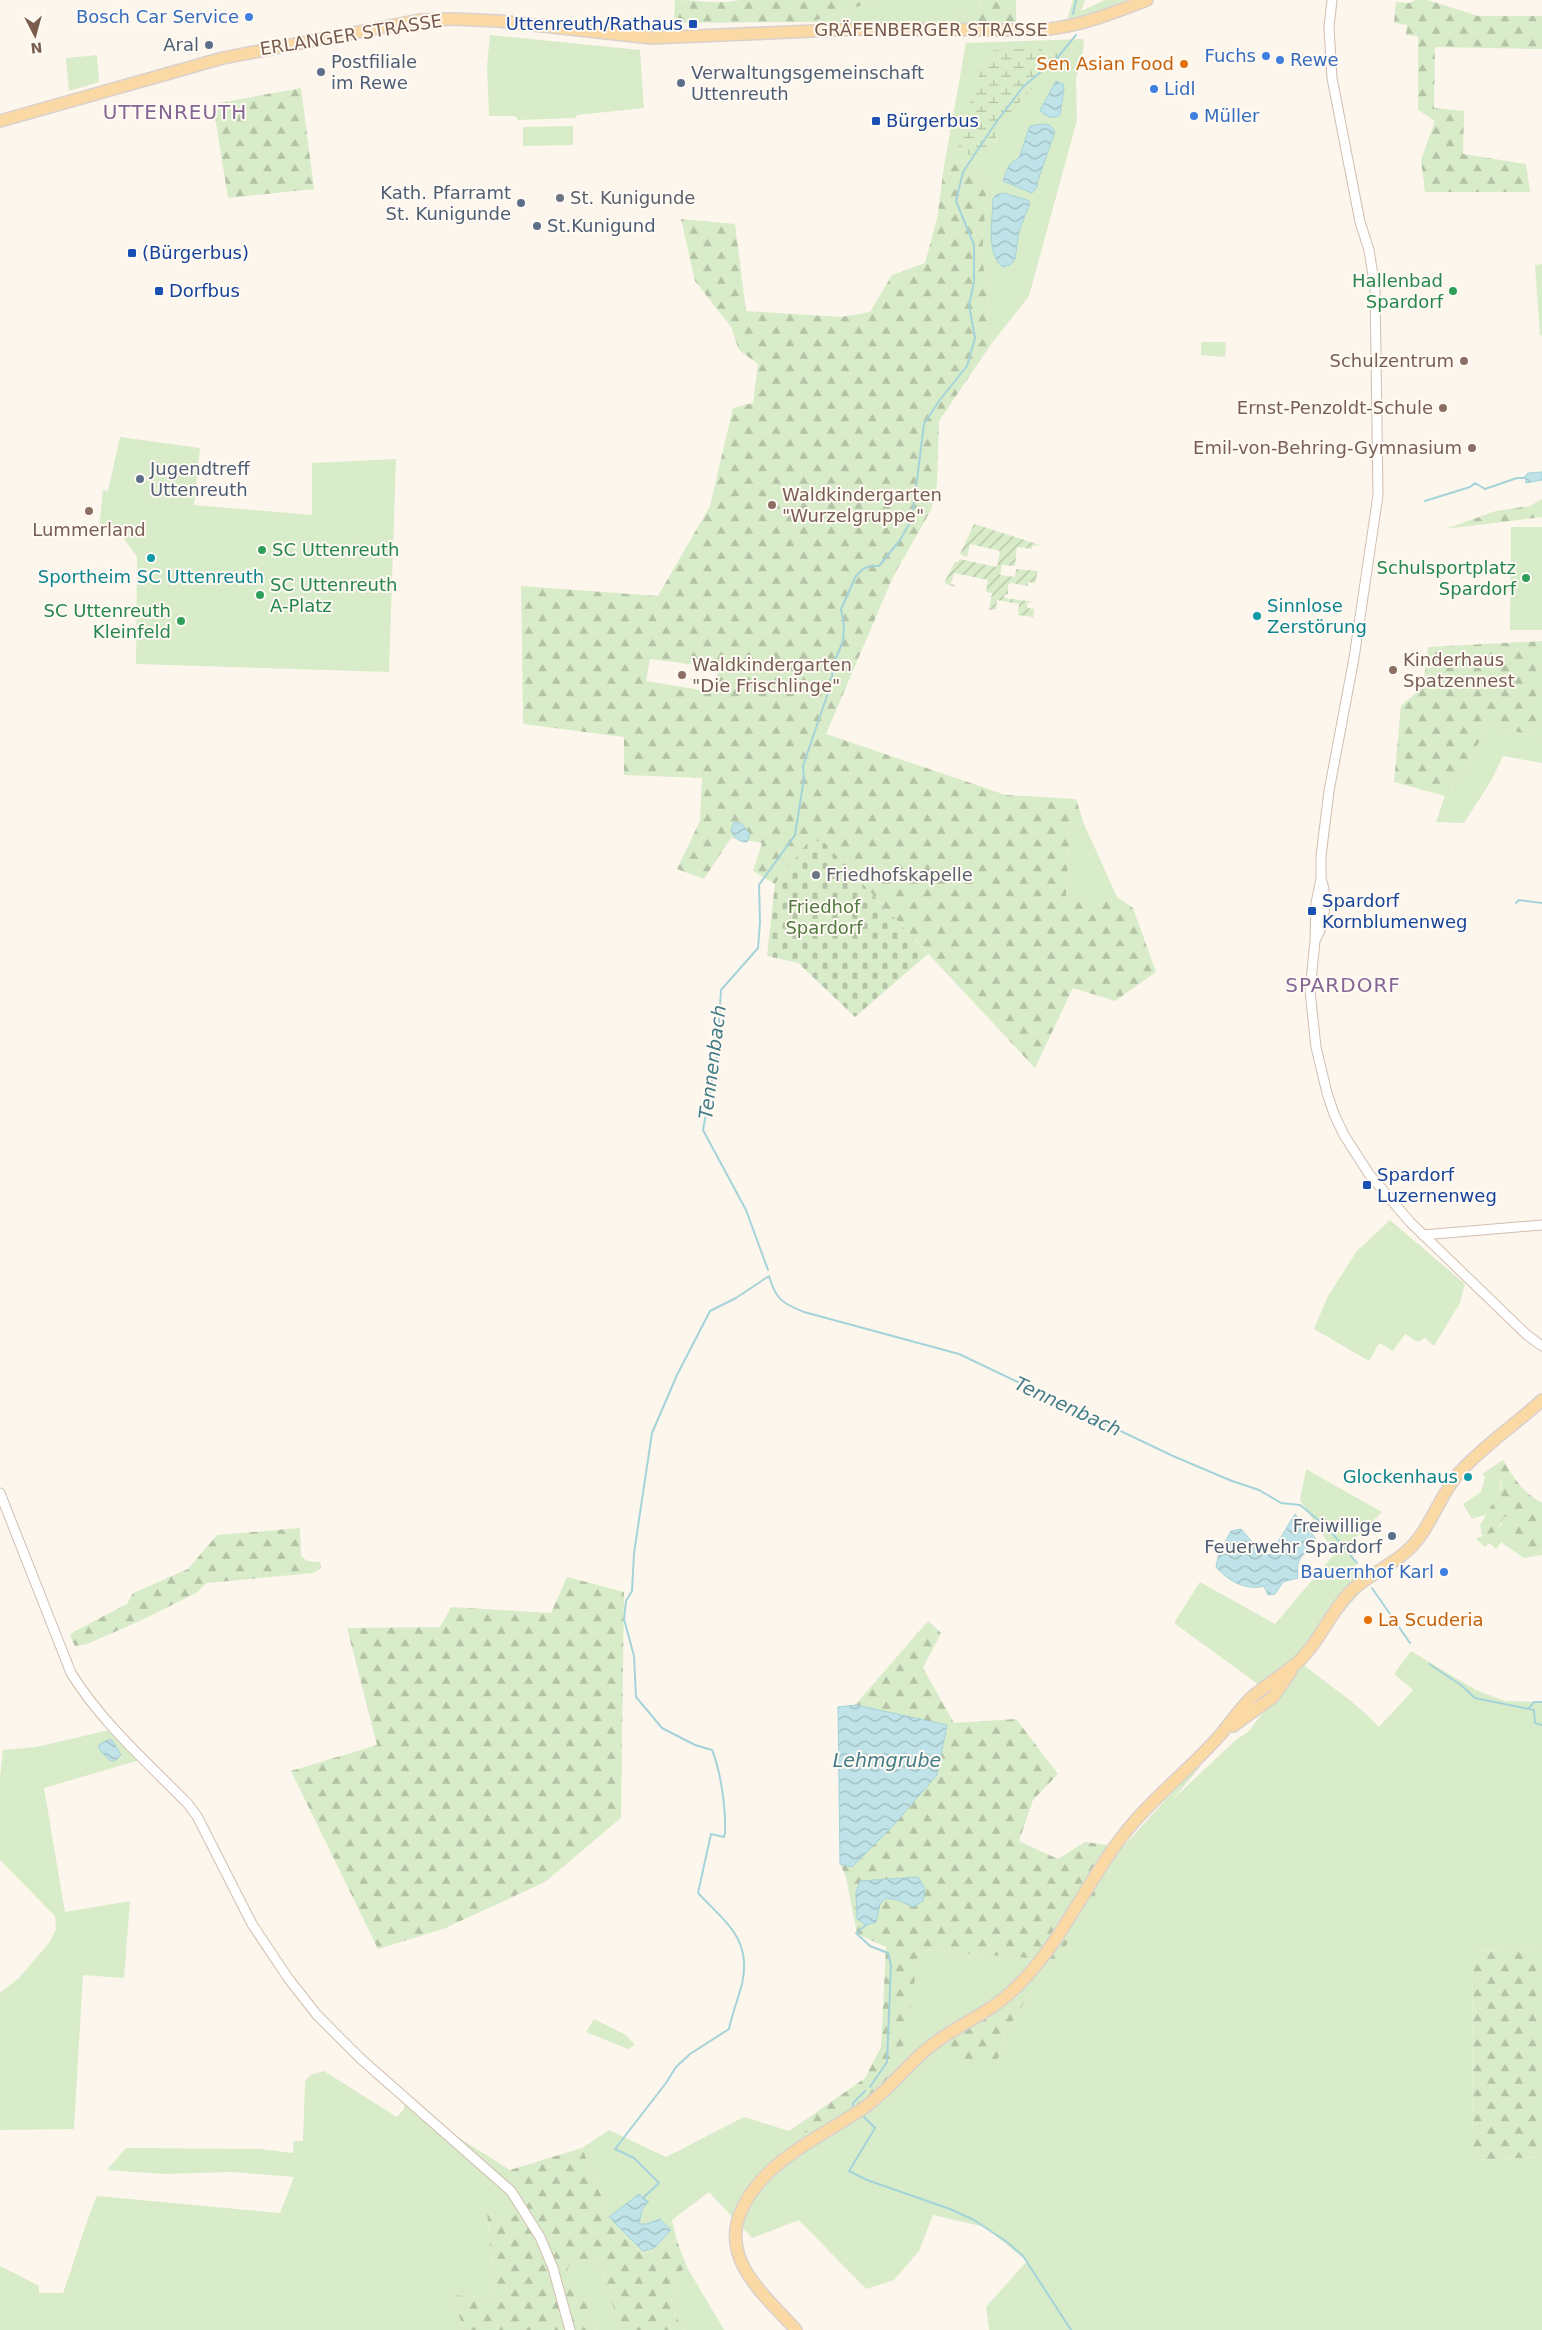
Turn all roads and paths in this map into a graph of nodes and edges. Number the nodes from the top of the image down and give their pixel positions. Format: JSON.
{"nodes":[{"id":1,"x":1147,"y":0,"type":"edge"},
{"id":2,"x":1332,"y":0,"type":"edge"},
{"id":3,"x":711,"y":36,"type":"joint"},
{"id":4,"x":0,"y":122,"type":"edge"},
{"id":5,"x":1542,"y":1225,"type":"edge"},
{"id":6,"x":1423,"y":1235,"type":"junction"},
{"id":7,"x":1542,"y":1346,"type":"edge"},
{"id":8,"x":1542,"y":1400,"type":"edge"},
{"id":9,"x":0,"y":1493,"type":"edge"},
{"id":10,"x":1293,"y":1667,"type":"junction"},
{"id":11,"x":1262,"y":1690,"type":"junction"},
{"id":12,"x":1250,"y":1700,"type":"junction"},
{"id":13,"x":1264,"y":1705,"type":"junction"},
{"id":14,"x":1221,"y":1734,"type":"junction"},
{"id":15,"x":570,"y":2330,"type":"edge"},
{"id":16,"x":796,"y":2330,"type":"edge"}],
"edges":[{"from":1,"to":3,"type":"main road","name":"GRÄFENBERGER STRASSE"},
{"from":2,"to":6,"type":"street"},
{"from":3,"to":4,"type":"main road","name":"ERLANGER STRASSE"},
{"from":5,"to":6,"type":"street"},
{"from":6,"to":7,"type":"street"},
{"from":8,"to":10,"type":"main road"},
{"from":9,"to":15,"type":"street"},
{"from":10,"to":11,"type":"main road"},
{"from":10,"to":13,"type":"main road"},
{"from":11,"to":12,"type":"main road"},
{"from":11,"to":13,"type":"main road"},
{"from":12,"to":13,"type":"main road"},
{"from":12,"to":14,"type":"main road"},
{"from":13,"to":14,"type":"main road"},
{"from":14,"to":16,"type":"main road"}]}
